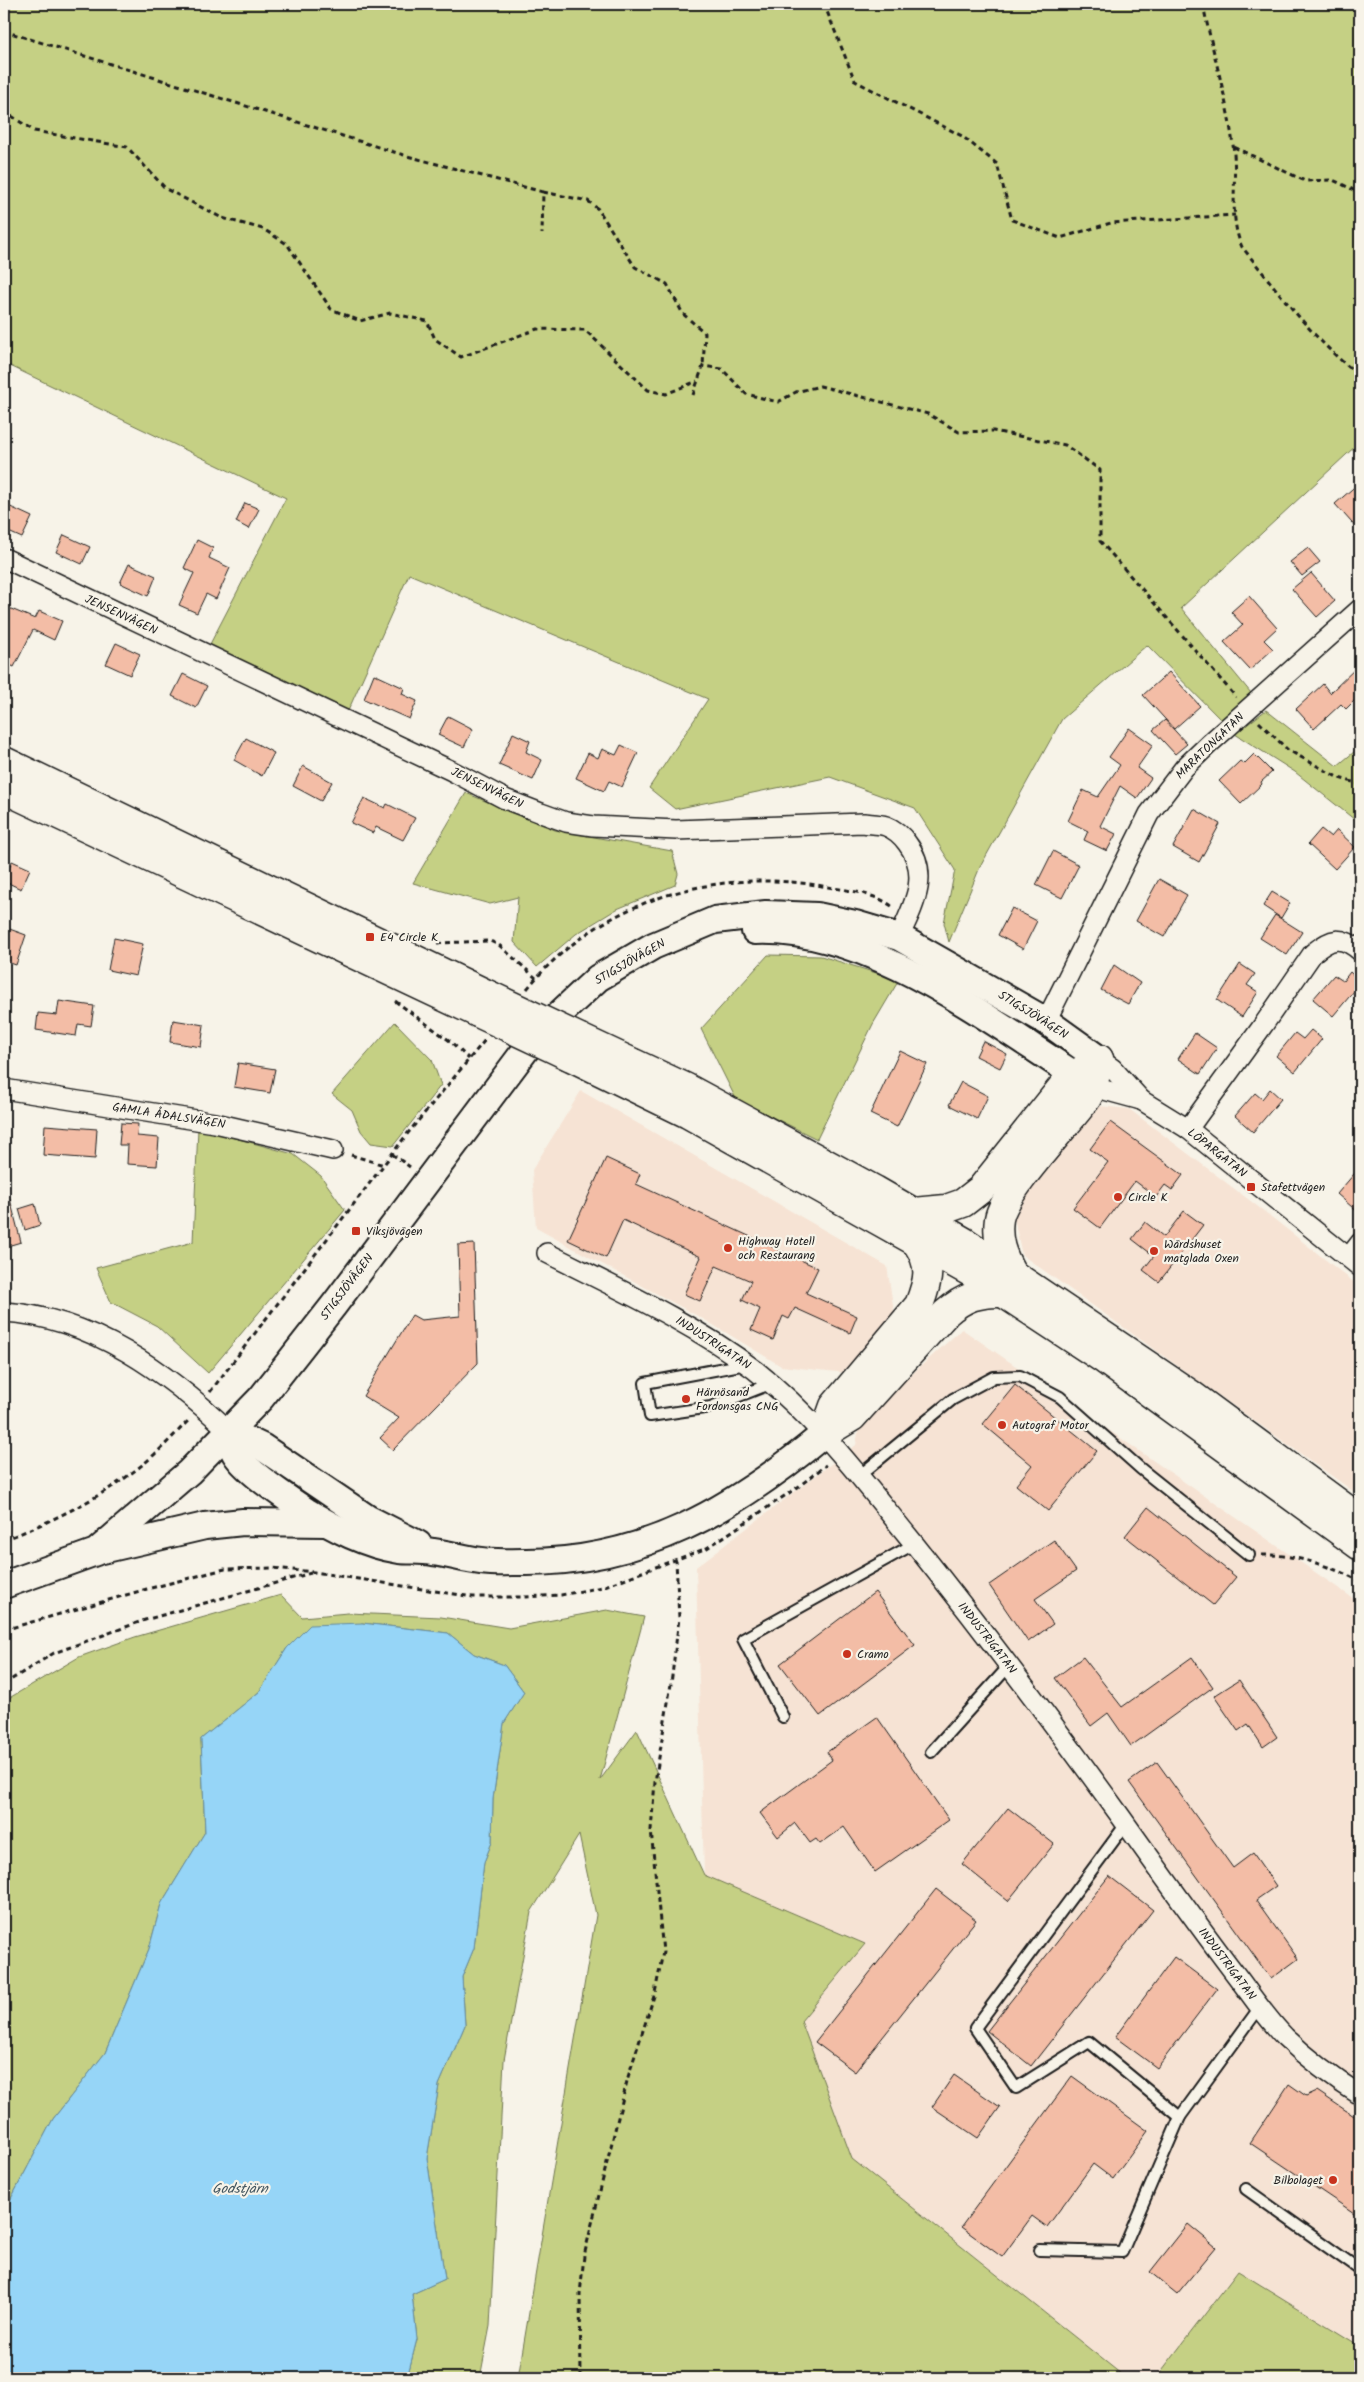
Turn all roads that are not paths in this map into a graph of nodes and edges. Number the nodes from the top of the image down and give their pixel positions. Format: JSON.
{"nodes":[{"id":1,"x":4,"y":558,"type":"edge"},
{"id":2,"x":1360,"y":609,"type":"edge"},
{"id":3,"x":4,"y":761,"type":"edge"},
{"id":4,"x":4,"y":789,"type":"edge"},
{"id":5,"x":681,"y":934,"type":"junction"},
{"id":6,"x":899,"y":937,"type":"junction"},
{"id":7,"x":1360,"y":951,"type":"edge"},
{"id":8,"x":483,"y":1004,"type":"junction"},
{"id":9,"x":1046,"y":1021,"type":"junction"},
{"id":10,"x":574,"y":1047,"type":"junction"},
{"id":11,"x":1099,"y":1059,"type":"junction"},
{"id":12,"x":1084,"y":1081,"type":"junction"},
{"id":13,"x":4,"y":1089,"type":"edge"},
{"id":14,"x":1140,"y":1100,"type":"junction"},
{"id":15,"x":1188,"y":1128,"type":"junction"},
{"id":16,"x":333,"y":1150,"type":"road end"},
{"id":17,"x":914,"y":1212,"type":"junction"},
{"id":18,"x":916,"y":1243,"type":"junction"},
{"id":19,"x":547,"y":1253,"type":"dead end"},
{"id":20,"x":1356,"y":1256,"type":"edge"},
{"id":21,"x":1008,"y":1283,"type":"junction"},
{"id":22,"x":4,"y":1312,"type":"edge"},
{"id":23,"x":746,"y":1364,"type":"junction"},
{"id":24,"x":770,"y":1384,"type":"junction"},
{"id":25,"x":230,"y":1432,"type":"junction"},
{"id":26,"x":824,"y":1434,"type":"junction"},
{"id":27,"x":859,"y":1476,"type":"junction"},
{"id":28,"x":1360,"y":1519,"type":"edge"},
{"id":29,"x":325,"y":1522,"type":"junction"},
{"id":30,"x":914,"y":1544,"type":"junction"},
{"id":31,"x":1360,"y":1546,"type":"edge"},
{"id":32,"x":96,"y":1552,"type":"junction"},
{"id":33,"x":432,"y":1552,"type":"junction"},
{"id":34,"x":1249,"y":1555,"type":"road end"},
{"id":35,"x":4,"y":1586,"type":"edge"},
{"id":36,"x":1009,"y":1666,"type":"junction"},
{"id":37,"x":783,"y":1717,"type":"dead end"},
{"id":38,"x":931,"y":1752,"type":"dead end"},
{"id":39,"x":1126,"y":1824,"type":"junction"},
{"id":40,"x":1260,"y":2007,"type":"junction"},
{"id":41,"x":1360,"y":2095,"type":"edge"},
{"id":42,"x":1180,"y":2117,"type":"junction"},
{"id":43,"x":1246,"y":2190,"type":"dead end"},
{"id":44,"x":1039,"y":2250,"type":"dead end"},
{"id":45,"x":1360,"y":2270,"type":"edge"}],
"edges":[{"from":1,"to":6,"type":"street","name":"JENSENVÄGEN"},
{"from":2,"to":9,"type":"street","name":"MARATONGATAN"},
{"from":3,"to":8,"type":"highway"},
{"from":4,"to":8,"type":"highway"},
{"from":5,"to":6,"type":"main road","name":"STIGSJÖVÄGEN"},
{"from":5,"to":12,"type":"main road","name":"STIGSJÖVÄGEN"},
{"from":5,"to":25,"type":"main road","name":"STIGSJÖVÄGEN"},
{"from":6,"to":9,"type":"main road","name":"STIGSJÖVÄGEN"},
{"from":7,"to":15,"type":"street"},
{"from":8,"to":10,"type":"highway","bridge":true},
{"from":9,"to":11,"type":"main road","name":"STIGSJÖVÄGEN"},
{"from":10,"to":17,"type":"highway"},
{"from":10,"to":18,"type":"highway"},
{"from":11,"to":12,"type":"highway"},
{"from":11,"to":14,"type":"street","name":"LÖPARGATAN"},
{"from":12,"to":14,"type":"street","name":"LÖPARGATAN"},
{"from":12,"to":17,"type":"highway"},
{"from":12,"to":21,"type":"highway"},
{"from":13,"to":16,"type":"street","name":"GAMLA ÅDALSVÄGEN"},
{"from":14,"to":15,"type":"street","name":"LÖPARGATAN"},
{"from":15,"to":20,"type":"street","name":"LÖPARGATAN"},
{"from":17,"to":21,"type":"highway"},
{"from":18,"to":21,"type":"highway"},
{"from":18,"to":26,"type":"highway"},
{"from":19,"to":23,"type":"street","name":"INDUSTRIGATAN"},
{"from":21,"to":26,"type":"highway"},
{"from":21,"to":28,"type":"highway"},
{"from":21,"to":31,"type":"highway"},
{"from":22,"to":25,"type":"street"},
{"from":23,"to":24,"type":"street","name":"INDUSTRIGATAN"},
{"from":23,"to":24,"type":"lane"},
{"from":24,"to":26,"type":"street","name":"INDUSTRIGATAN"},
{"from":25,"to":29,"type":"main road"},
{"from":25,"to":32,"type":"main road","name":"STIGSJÖVÄGEN"},
{"from":25,"to":33,"type":"main road"},
{"from":26,"to":27,"type":"street","name":"INDUSTRIGATAN"},
{"from":26,"to":33,"type":"main road"},
{"from":27,"to":30,"type":"street","name":"INDUSTRIGATAN"},
{"from":27,"to":34,"type":"lane"},
{"from":29,"to":32,"type":"main road"},
{"from":29,"to":33,"type":"main road"},
{"from":30,"to":36,"type":"street","name":"INDUSTRIGATAN"},
{"from":30,"to":37,"type":"lane"},
{"from":32,"to":35,"type":"main road","name":"STIGSJÖVÄGEN"},
{"from":36,"to":38,"type":"lane"},
{"from":36,"to":39,"type":"street","name":"INDUSTRIGATAN"},
{"from":39,"to":40,"type":"street","name":"INDUSTRIGATAN"},
{"from":39,"to":42,"type":"lane"},
{"from":40,"to":41,"type":"street","name":"INDUSTRIGATAN"},
{"from":40,"to":42,"type":"lane"},
{"from":42,"to":44,"type":"lane"},
{"from":43,"to":45,"type":"lane"}]}
